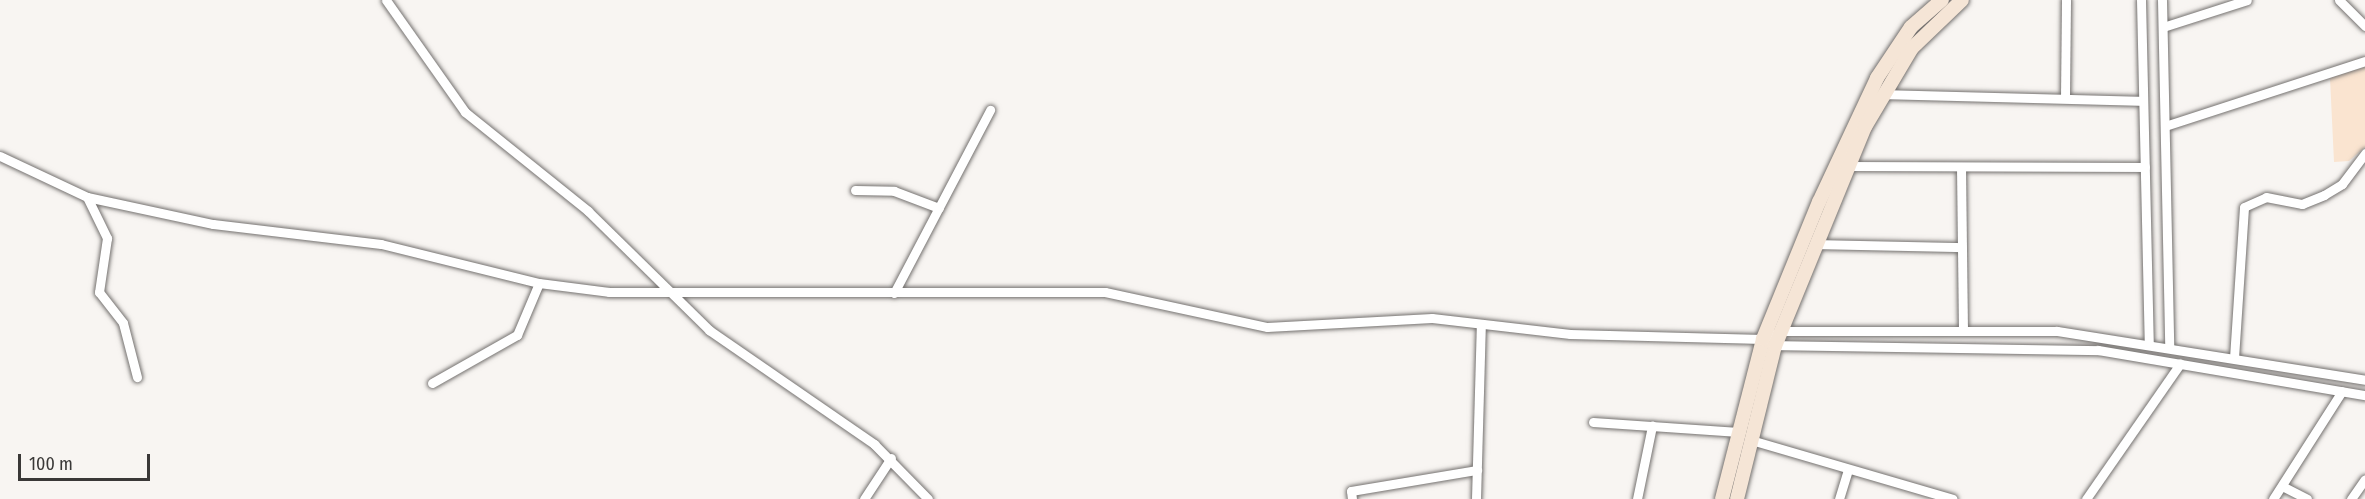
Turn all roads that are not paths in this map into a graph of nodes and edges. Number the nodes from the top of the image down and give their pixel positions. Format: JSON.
{"nodes":[{"id":1,"x":386,"y":0,"type":"edge"},
{"id":2,"x":1942,"y":0,"type":"edge"},
{"id":3,"x":1962,"y":0,"type":"edge"},
{"id":4,"x":2066,"y":0,"type":"edge"},
{"id":5,"x":2141,"y":0,"type":"edge"},
{"id":6,"x":2162,"y":0,"type":"edge"},
{"id":7,"x":2244,"y":0,"type":"edge"},
{"id":8,"x":2339,"y":0,"type":"edge"},
{"id":9,"x":2365,"y":26,"type":"edge"},
{"id":10,"x":2163,"y":27,"type":"junction"},
{"id":11,"x":2365,"y":61,"type":"edge"},
{"id":12,"x":1884,"y":94,"type":"junction"},
{"id":13,"x":2065,"y":97,"type":"junction"},
{"id":14,"x":2143,"y":101,"type":"junction"},
{"id":15,"x":990,"y":110,"type":"dead end"},
{"id":16,"x":2165,"y":126,"type":"junction"},
{"id":17,"x":2365,"y":153,"type":"edge"},
{"id":18,"x":0,"y":156,"type":"edge"},
{"id":19,"x":1849,"y":166,"type":"junction"},
{"id":20,"x":1961,"y":167,"type":"junction"},
{"id":21,"x":2145,"y":167,"type":"junction"},
{"id":22,"x":855,"y":190,"type":"dead end"},
{"id":23,"x":87,"y":197,"type":"junction"},
{"id":24,"x":939,"y":208,"type":"junction"},
{"id":25,"x":1817,"y":244,"type":"junction"},
{"id":26,"x":1962,"y":247,"type":"junction"},
{"id":27,"x":538,"y":283,"type":"junction"},
{"id":28,"x":894,"y":293,"type":"junction"},
{"id":29,"x":673,"y":295,"type":"junction"},
{"id":30,"x":1481,"y":324,"type":"junction"},
{"id":31,"x":1781,"y":331,"type":"junction"},
{"id":32,"x":1963,"y":331,"type":"junction"},
{"id":33,"x":1769,"y":342,"type":"junction"},
{"id":34,"x":2149,"y":343,"type":"junction"},
{"id":35,"x":2169,"y":347,"type":"junction"},
{"id":36,"x":2234,"y":358,"type":"junction"},
{"id":37,"x":2180,"y":364,"type":"junction"},
{"id":38,"x":137,"y":377,"type":"dead end"},
{"id":39,"x":2365,"y":380,"type":"edge"},
{"id":40,"x":432,"y":383,"type":"dead end"},
{"id":41,"x":2342,"y":392,"type":"junction"},
{"id":42,"x":2365,"y":395,"type":"edge"},
{"id":43,"x":1593,"y":422,"type":"dead end"},
{"id":44,"x":1652,"y":426,"type":"junction"},
{"id":45,"x":1739,"y":432,"type":"junction"},
{"id":46,"x":1751,"y":440,"type":"junction"},
{"id":47,"x":891,"y":458,"type":"junction"},
{"id":48,"x":1848,"y":469,"type":"junction"},
{"id":49,"x":1477,"y":470,"type":"junction"},
{"id":50,"x":2365,"y":478,"type":"edge"},
{"id":51,"x":2282,"y":486,"type":"junction"},
{"id":52,"x":1924,"y":487,"type":"junction"},
{"id":53,"x":864,"y":499,"type":"edge"},
{"id":54,"x":928,"y":499,"type":"edge"},
{"id":55,"x":1352,"y":499,"type":"edge"},
{"id":56,"x":1476,"y":499,"type":"edge"},
{"id":57,"x":1637,"y":499,"type":"edge"},
{"id":58,"x":1722,"y":499,"type":"edge"},
{"id":59,"x":1737,"y":499,"type":"edge"},
{"id":60,"x":1839,"y":499,"type":"edge"},
{"id":61,"x":1921,"y":499,"type":"edge"},
{"id":62,"x":1953,"y":499,"type":"edge"},
{"id":63,"x":2086,"y":499,"type":"edge"},
{"id":64,"x":2273,"y":499,"type":"edge"},
{"id":65,"x":2307,"y":499,"type":"edge"},
{"id":66,"x":2351,"y":499,"type":"edge"}],
"edges":[{"from":1,"to":29,"type":"street"},
{"from":2,"to":33,"type":"street"},
{"from":3,"to":12,"type":"street"},
{"from":4,"to":13,"type":"street"},
{"from":5,"to":14,"type":"street"},
{"from":6,"to":10,"type":"street"},
{"from":7,"to":10,"type":"street"},
{"from":8,"to":9,"type":"street"},
{"from":10,"to":16,"type":"street"},
{"from":11,"to":16,"type":"street"},
{"from":12,"to":13,"type":"street"},
{"from":12,"to":19,"type":"street"},
{"from":13,"to":14,"type":"street"},
{"from":14,"to":21,"type":"street"},
{"from":15,"to":24,"type":"street"},
{"from":16,"to":35,"type":"street"},
{"from":17,"to":36,"type":"street"},
{"from":18,"to":23,"type":"street"},
{"from":19,"to":20,"type":"street"},
{"from":19,"to":25,"type":"street"},
{"from":20,"to":21,"type":"street"},
{"from":20,"to":26,"type":"street"},
{"from":21,"to":34,"type":"street"},
{"from":22,"to":24,"type":"street"},
{"from":23,"to":27,"type":"street"},
{"from":23,"to":38,"type":"street"},
{"from":24,"to":28,"type":"street"},
{"from":25,"to":26,"type":"street"},
{"from":25,"to":31,"type":"street"},
{"from":26,"to":32,"type":"street"},
{"from":27,"to":29,"type":"street"},
{"from":27,"to":40,"type":"street"},
{"from":28,"to":29,"type":"street"},
{"from":28,"to":30,"type":"street"},
{"from":29,"to":47,"type":"street"},
{"from":30,"to":33,"type":"street"},
{"from":30,"to":49,"type":"street"},
{"from":31,"to":32,"type":"street"},
{"from":31,"to":33,"type":"street"},
{"from":32,"to":34,"type":"street"},
{"from":33,"to":37,"type":"street"},
{"from":33,"to":45,"type":"street"},
{"from":33,"to":46,"type":"street"},
{"from":34,"to":35,"type":"street"},
{"from":35,"to":36,"type":"street"},
{"from":36,"to":39,"type":"street"},
{"from":37,"to":41,"type":"street"},
{"from":37,"to":63,"type":"street"},
{"from":41,"to":42,"type":"street"},
{"from":41,"to":51,"type":"street"},
{"from":43,"to":44,"type":"street"},
{"from":44,"to":45,"type":"street"},
{"from":44,"to":57,"type":"street"},
{"from":45,"to":58,"type":"street"},
{"from":46,"to":48,"type":"street"},
{"from":46,"to":59,"type":"street"},
{"from":47,"to":53,"type":"street"},
{"from":47,"to":54,"type":"street"},
{"from":48,"to":52,"type":"street"},
{"from":48,"to":60,"type":"street"},
{"from":49,"to":55,"type":"street"},
{"from":49,"to":56,"type":"street"},
{"from":50,"to":66,"type":"street"},
{"from":51,"to":64,"type":"street"},
{"from":51,"to":65,"type":"street"},
{"from":52,"to":61,"type":"street"},
{"from":52,"to":62,"type":"street"}]}
